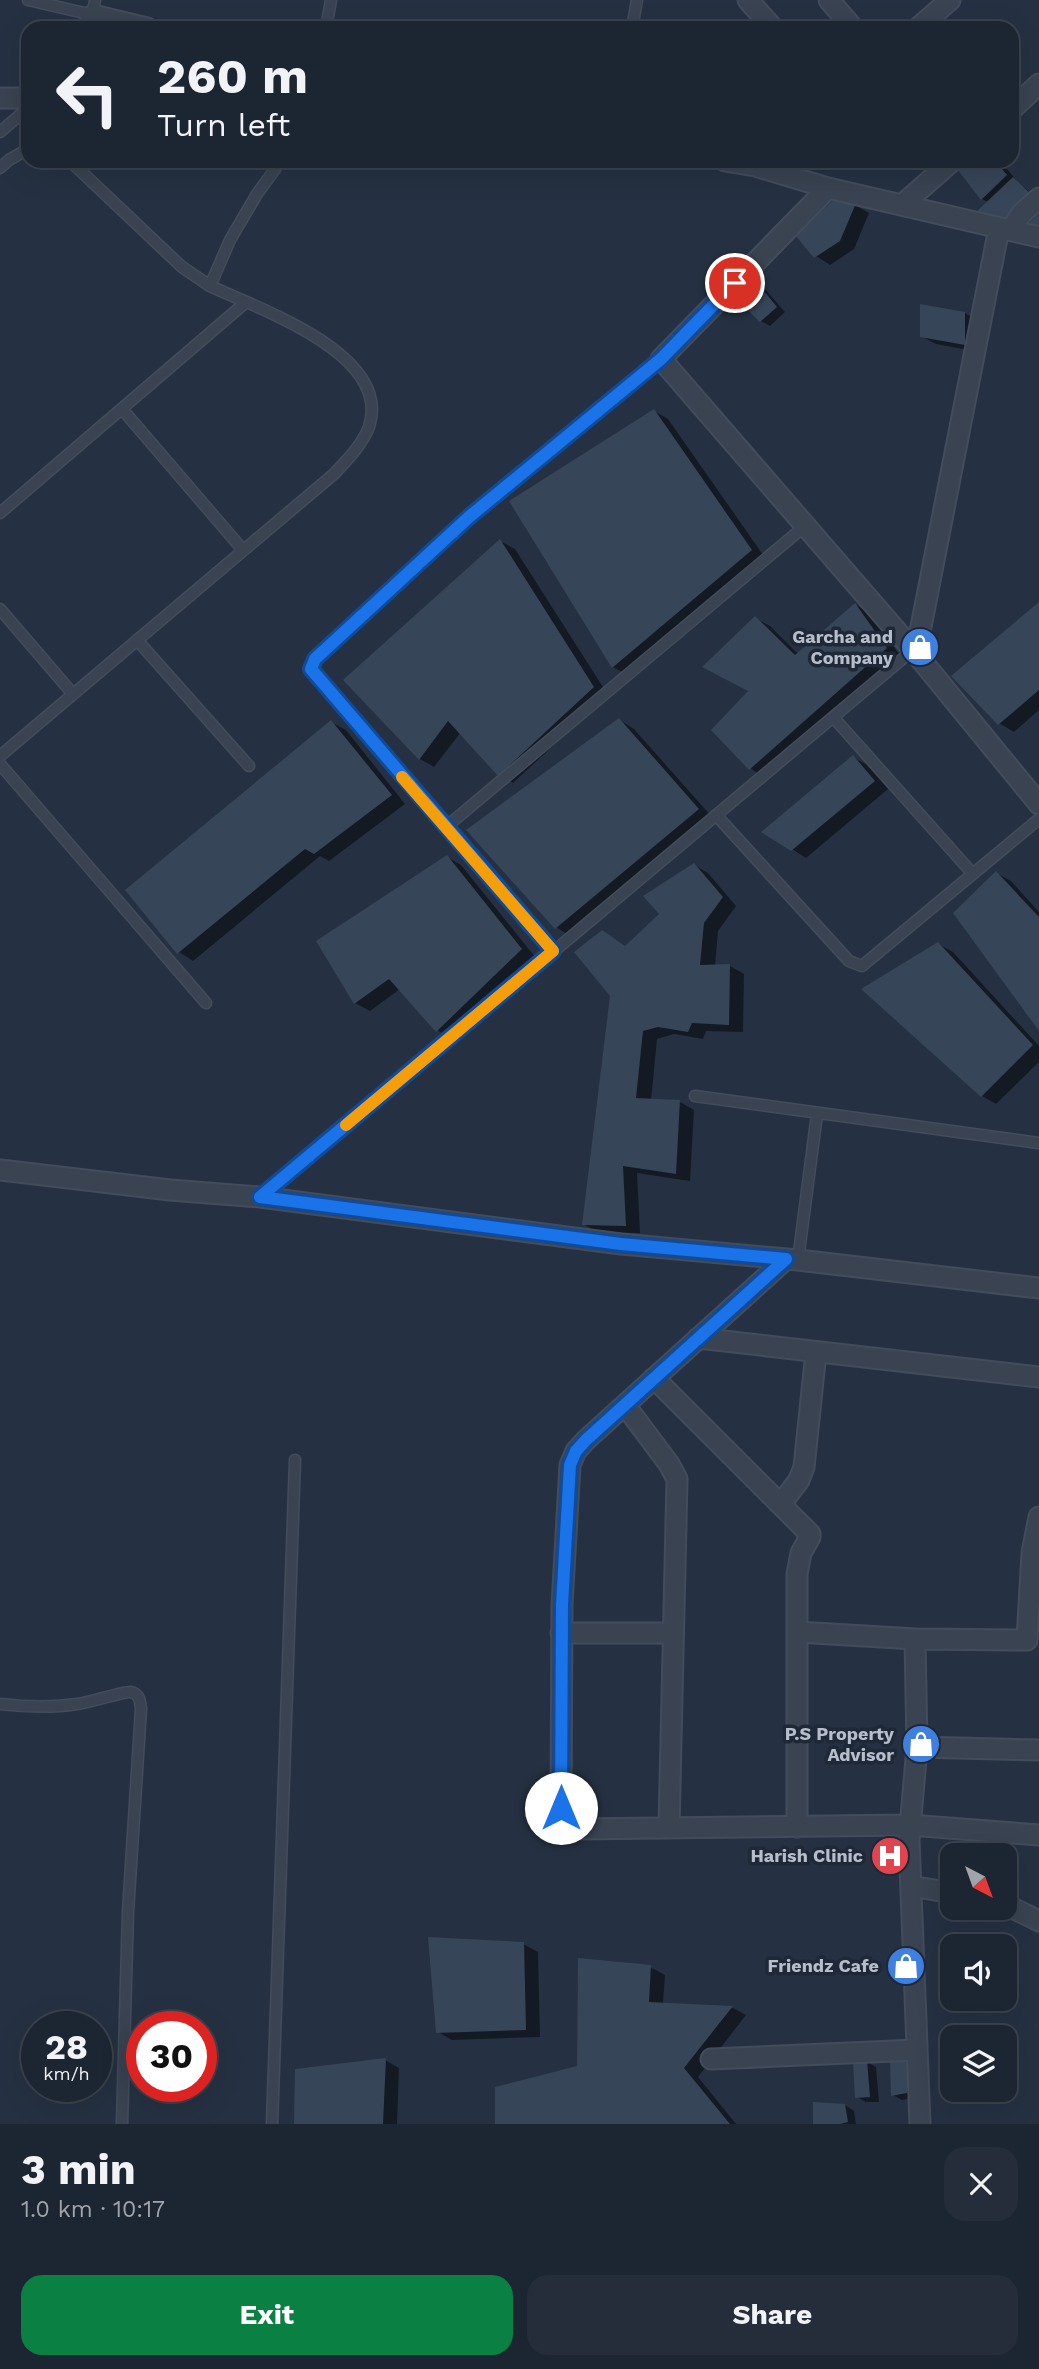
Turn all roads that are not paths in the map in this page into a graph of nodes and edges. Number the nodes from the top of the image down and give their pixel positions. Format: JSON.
{"nodes":[{"id":1,"x":28,"y":0,"type":"edge"},
{"id":2,"x":331,"y":0,"type":"edge"},
{"id":3,"x":637,"y":0,"type":"edge"},
{"id":4,"x":748,"y":0,"type":"edge"},
{"id":5,"x":829,"y":0,"type":"edge"},
{"id":6,"x":950,"y":0,"type":"edge"},
{"id":7,"x":91,"y":14,"type":"edge"},
{"id":8,"x":119,"y":21,"type":"edge"},
{"id":9,"x":327,"y":21,"type":"edge"},
{"id":10,"x":633,"y":21,"type":"edge"},
{"id":11,"x":767,"y":21,"type":"edge"},
{"id":12,"x":847,"y":21,"type":"edge"},
{"id":13,"x":926,"y":21,"type":"edge"},
{"id":14,"x":1039,"y":84,"type":"edge"},
{"id":15,"x":0,"y":97,"type":"edge"},
{"id":16,"x":21,"y":98,"type":"edge"},
{"id":17,"x":1019,"y":102,"type":"edge"},
{"id":18,"x":21,"y":114,"type":"edge"},
{"id":19,"x":0,"y":132,"type":"edge"},
{"id":20,"x":21,"y":153,"type":"edge"},
{"id":21,"x":0,"y":168,"type":"edge"},
{"id":22,"x":77,"y":168,"type":"edge"},
{"id":23,"x":276,"y":168,"type":"edge"},
{"id":24,"x":770,"y":168,"type":"edge"},
{"id":25,"x":944,"y":168,"type":"edge"},
{"id":26,"x":828,"y":188,"type":"junction"},
{"id":27,"x":1039,"y":198,"type":"edge"},
{"id":28,"x":902,"y":205,"type":"junction"},
{"id":29,"x":1005,"y":229,"type":"junction"},
{"id":30,"x":1039,"y":237,"type":"edge"},
{"id":31,"x":210,"y":286,"type":"junction"},
{"id":32,"x":246,"y":303,"type":"junction"},
{"id":33,"x":661,"y":359,"type":"junction"},
{"id":34,"x":122,"y":409,"type":"junction"},
{"id":35,"x":0,"y":513,"type":"edge"},
{"id":36,"x":805,"y":526,"type":"junction"},
{"id":37,"x":243,"y":550,"type":"junction"},
{"id":38,"x":0,"y":609,"type":"edge"},
{"id":39,"x":137,"y":640,"type":"junction"},
{"id":40,"x":913,"y":650,"type":"junction"},
{"id":41,"x":73,"y":694,"type":"junction"},
{"id":42,"x":833,"y":717,"type":"junction"},
{"id":43,"x":0,"y":756,"type":"edge"},
{"id":44,"x":0,"y":764,"type":"edge"},
{"id":45,"x":249,"y":766,"type":"dead end"},
{"id":46,"x":1039,"y":804,"type":"edge"},
{"id":47,"x":716,"y":815,"type":"junction"},
{"id":48,"x":1039,"y":819,"type":"edge"},
{"id":49,"x":446,"y":827,"type":"junction"},
{"id":50,"x":973,"y":874,"type":"junction"},
{"id":51,"x":553,"y":951,"type":"junction"},
{"id":52,"x":206,"y":1003,"type":"dead end"},
{"id":53,"x":695,"y":1096,"type":"dead end"},
{"id":54,"x":817,"y":1114,"type":"junction"},
{"id":55,"x":1039,"y":1143,"type":"edge"},
{"id":56,"x":0,"y":1170,"type":"edge"},
{"id":57,"x":260,"y":1197,"type":"junction"},
{"id":58,"x":792,"y":1259,"type":"junction"},
{"id":59,"x":1039,"y":1288,"type":"edge"},
{"id":60,"x":698,"y":1338,"type":"junction"},
{"id":61,"x":816,"y":1352,"type":"junction"},
{"id":62,"x":1039,"y":1377,"type":"edge"},
{"id":63,"x":654,"y":1378,"type":"junction"},
{"id":64,"x":625,"y":1405,"type":"junction"},
{"id":65,"x":295,"y":1460,"type":"dead end"},
{"id":66,"x":781,"y":1504,"type":"junction"},
{"id":67,"x":1039,"y":1517,"type":"edge"},
{"id":68,"x":797,"y":1632,"type":"junction"},
{"id":69,"x":561,"y":1633,"type":"junction"},
{"id":70,"x":673,"y":1633,"type":"junction"},
{"id":71,"x":915,"y":1639,"type":"junction"},
{"id":72,"x":1033,"y":1640,"type":"edge"},
{"id":73,"x":0,"y":1704,"type":"edge"},
{"id":74,"x":917,"y":1747,"type":"junction"},
{"id":75,"x":1039,"y":1750,"type":"edge"},
{"id":76,"x":910,"y":1825,"type":"junction"},
{"id":77,"x":797,"y":1826,"type":"junction"},
{"id":78,"x":669,"y":1828,"type":"junction"},
{"id":79,"x":1039,"y":1835,"type":"edge"},
{"id":80,"x":911,"y":1886,"type":"junction"},
{"id":81,"x":940,"y":1891,"type":"edge"},
{"id":82,"x":1017,"y":1910,"type":"edge"},
{"id":83,"x":1039,"y":1921,"type":"edge"},
{"id":84,"x":917,"y":2050,"type":"junction"},
{"id":85,"x":711,"y":2059,"type":"dead end"},
{"id":86,"x":122,"y":2124,"type":"edge"},
{"id":87,"x":272,"y":2124,"type":"edge"},
{"id":88,"x":920,"y":2124,"type":"edge"}],
"edges":[{"from":1,"to":7,"type":"lane"},
{"from":2,"to":9,"type":"lane"},
{"from":3,"to":10,"type":"lane"},
{"from":4,"to":11,"type":"street"},
{"from":5,"to":12,"type":"street"},
{"from":6,"to":13,"type":"street"},
{"from":7,"to":8,"type":"street"},
{"from":14,"to":17,"type":"street"},
{"from":15,"to":16,"type":"street"},
{"from":18,"to":19,"type":"lane"},
{"from":20,"to":21,"type":"lane"},
{"from":22,"to":31,"type":"lane"},
{"from":23,"to":31,"type":"lane"},
{"from":24,"to":26,"type":"street"},
{"from":25,"to":28,"type":"street"},
{"from":26,"to":28,"type":"street"},
{"from":26,"to":33,"type":"street"},
{"from":27,"to":29,"type":"street"},
{"from":28,"to":29,"type":"street"},
{"from":29,"to":30,"type":"street"},
{"from":29,"to":40,"type":"street"},
{"from":31,"to":32,"type":"lane"},
{"from":32,"to":34,"type":"lane"},
{"from":32,"to":37,"type":"lane"},
{"from":33,"to":36,"type":"street"},
{"from":33,"to":49,"type":"lane"},
{"from":34,"to":35,"type":"lane"},
{"from":34,"to":37,"type":"lane"},
{"from":36,"to":40,"type":"street"},
{"from":36,"to":49,"type":"lane"},
{"from":37,"to":39,"type":"lane"},
{"from":38,"to":41,"type":"lane"},
{"from":39,"to":41,"type":"lane"},
{"from":39,"to":45,"type":"lane"},
{"from":40,"to":42,"type":"lane"},
{"from":40,"to":46,"type":"street"},
{"from":41,"to":43,"type":"lane"},
{"from":42,"to":47,"type":"lane"},
{"from":42,"to":50,"type":"lane"},
{"from":44,"to":52,"type":"lane"},
{"from":47,"to":50,"type":"lane"},
{"from":47,"to":51,"type":"lane"},
{"from":48,"to":50,"type":"lane"},
{"from":49,"to":51,"type":"lane"},
{"from":51,"to":57,"type":"lane"},
{"from":53,"to":54,"type":"lane"},
{"from":54,"to":55,"type":"lane"},
{"from":54,"to":58,"type":"lane"},
{"from":56,"to":57,"type":"street"},
{"from":57,"to":58,"type":"street"},
{"from":58,"to":59,"type":"street"},
{"from":58,"to":60,"type":"street"},
{"from":60,"to":61,"type":"street"},
{"from":60,"to":63,"type":"street"},
{"from":61,"to":62,"type":"street"},
{"from":61,"to":66,"type":"street"},
{"from":63,"to":64,"type":"street"},
{"from":63,"to":66,"type":"street"},
{"from":64,"to":69,"type":"street"},
{"from":64,"to":70,"type":"street"},
{"from":65,"to":87,"type":"lane"},
{"from":66,"to":68,"type":"street"},
{"from":67,"to":72,"type":"street"},
{"from":68,"to":71,"type":"street"},
{"from":68,"to":77,"type":"street"},
{"from":69,"to":70,"type":"street"},
{"from":69,"to":78,"type":"street"},
{"from":70,"to":78,"type":"street"},
{"from":71,"to":72,"type":"street"},
{"from":71,"to":74,"type":"street"},
{"from":73,"to":86,"type":"lane"},
{"from":74,"to":75,"type":"street"},
{"from":74,"to":76,"type":"street"},
{"from":76,"to":77,"type":"street"},
{"from":76,"to":79,"type":"street"},
{"from":76,"to":80,"type":"street"},
{"from":77,"to":78,"type":"street"},
{"from":80,"to":81,"type":"street"},
{"from":80,"to":84,"type":"street"},
{"from":82,"to":83,"type":"street"},
{"from":84,"to":85,"type":"street"},
{"from":84,"to":88,"type":"street"}]}
